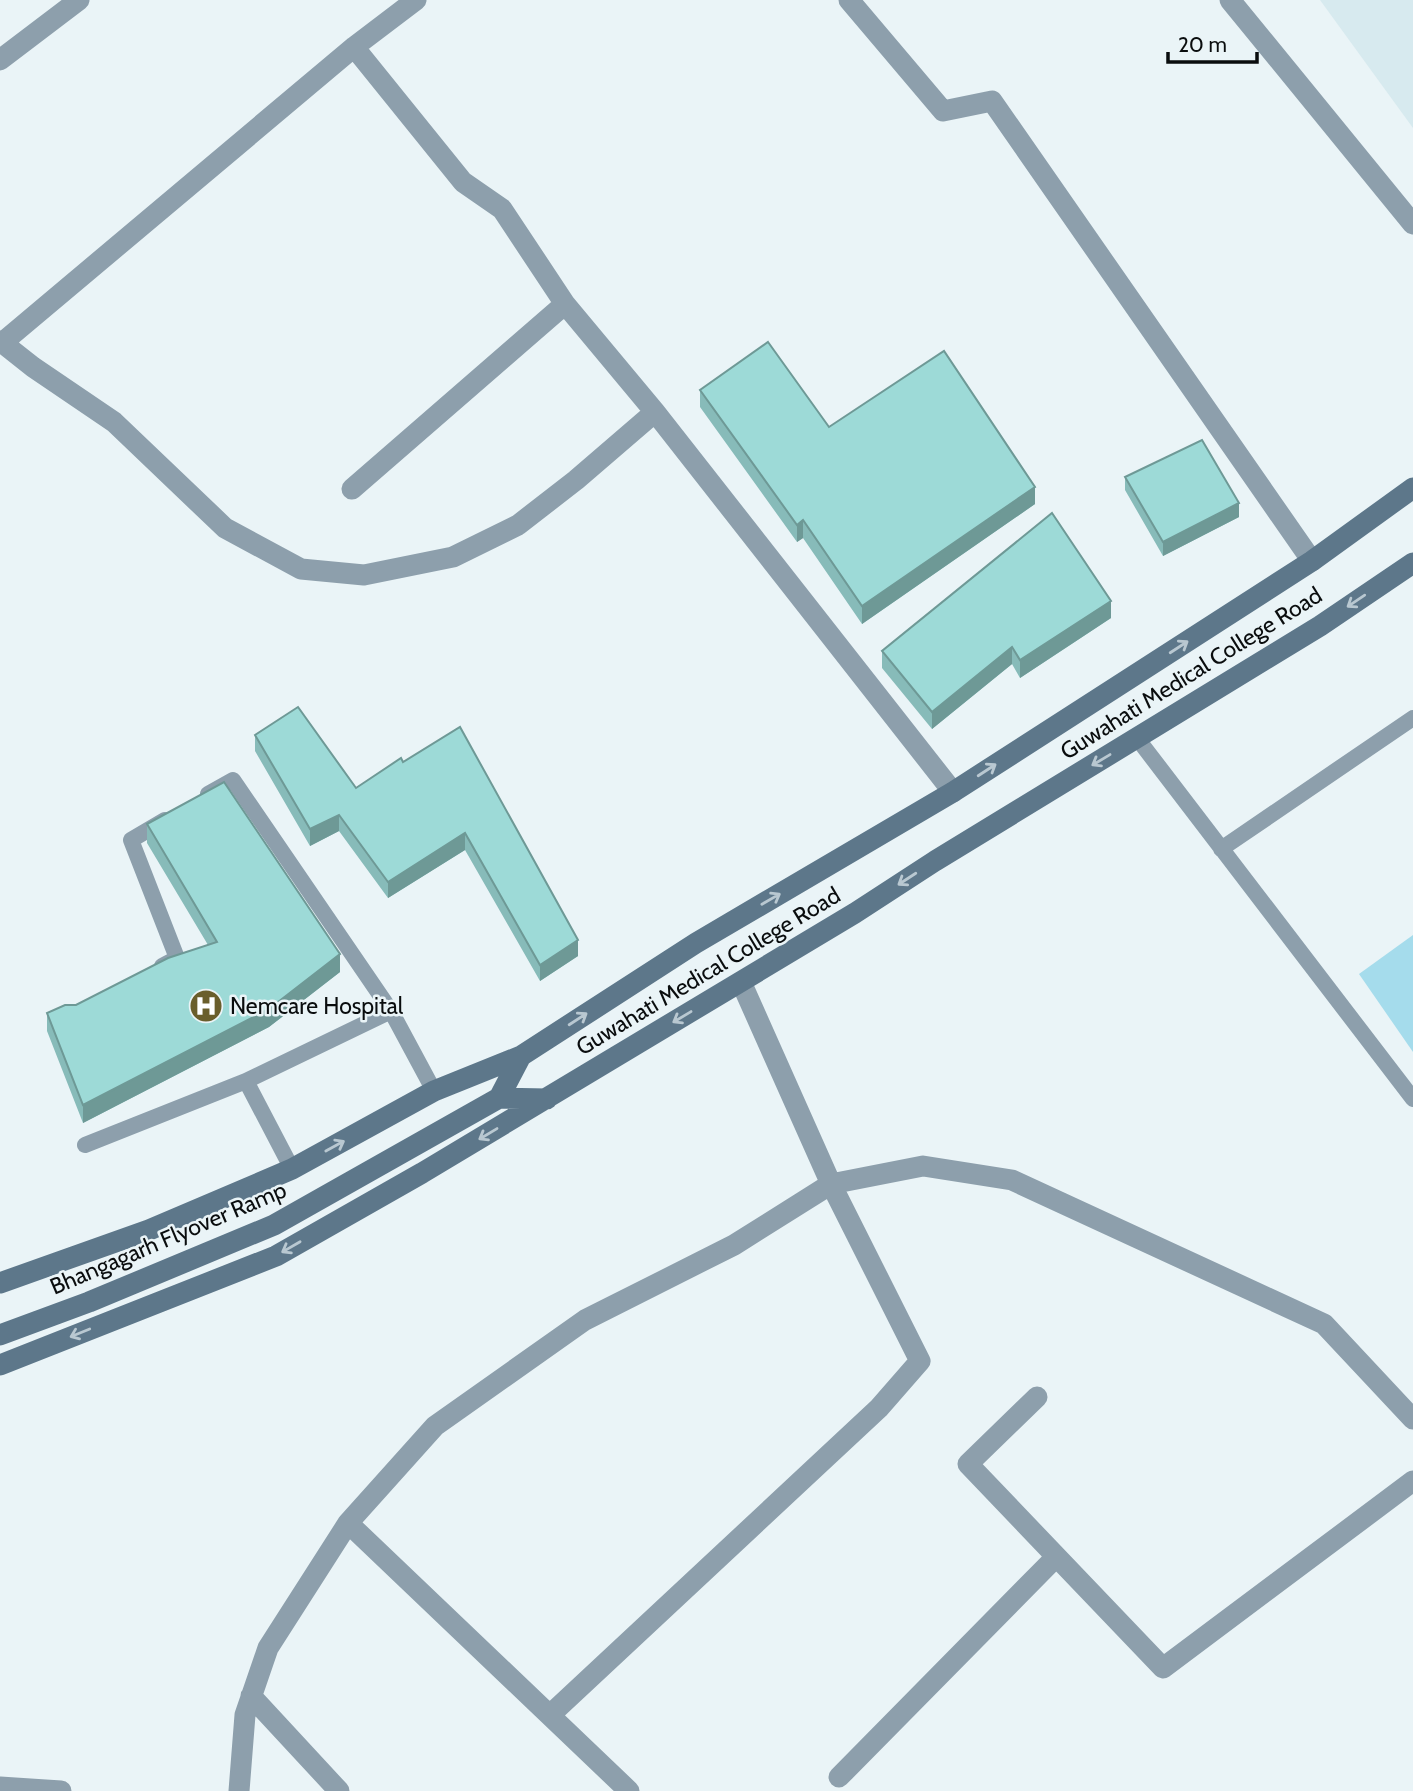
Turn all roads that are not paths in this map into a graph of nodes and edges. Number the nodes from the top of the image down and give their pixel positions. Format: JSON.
{"nodes":[{"id":1,"x":79,"y":0,"type":"edge"},
{"id":2,"x":416,"y":0,"type":"edge"},
{"id":3,"x":849,"y":0,"type":"edge"},
{"id":4,"x":1235,"y":2,"type":"edge"},
{"id":5,"x":354,"y":47,"type":"junction"},
{"id":6,"x":0,"y":60,"type":"edge"},
{"id":7,"x":1413,"y":224,"type":"edge"},
{"id":8,"x":565,"y":304,"type":"junction"},
{"id":9,"x":1,"y":342,"type":"edge"},
{"id":10,"x":655,"y":411,"type":"junction"},
{"id":11,"x":1413,"y":488,"type":"edge"},
{"id":12,"x":352,"y":489,"type":"dead end"},
{"id":13,"x":1312,"y":561,"type":"junction"},
{"id":14,"x":1413,"y":563,"type":"edge"},
{"id":15,"x":1413,"y":718,"type":"edge"},
{"id":16,"x":1137,"y":738,"type":"junction"},
{"id":17,"x":953,"y":792,"type":"junction"},
{"id":18,"x":199,"y":800,"type":"edge"},
{"id":19,"x":176,"y":813,"type":"edge"},
{"id":20,"x":1222,"y":849,"type":"junction"},
{"id":21,"x":153,"y":971,"type":"edge"},
{"id":22,"x":741,"y":982,"type":"junction"},
{"id":23,"x":391,"y":1011,"type":"junction"},
{"id":24,"x":521,"y":1056,"type":"junction"},
{"id":25,"x":246,"y":1081,"type":"junction"},
{"id":26,"x":434,"y":1091,"type":"junction"},
{"id":27,"x":499,"y":1098,"type":"junction"},
{"id":28,"x":547,"y":1099,"type":"junction"},
{"id":29,"x":1413,"y":1099,"type":"edge"},
{"id":30,"x":85,"y":1145,"type":"dead end"},
{"id":31,"x":292,"y":1170,"type":"junction"},
{"id":32,"x":831,"y":1184,"type":"junction"},
{"id":33,"x":0,"y":1283,"type":"edge"},
{"id":34,"x":0,"y":1335,"type":"edge"},
{"id":35,"x":0,"y":1365,"type":"edge"},
{"id":36,"x":1037,"y":1397,"type":"dead end"},
{"id":37,"x":1413,"y":1419,"type":"edge"},
{"id":38,"x":1413,"y":1481,"type":"edge"},
{"id":39,"x":348,"y":1523,"type":"junction"},
{"id":40,"x":1056,"y":1557,"type":"junction"},
{"id":41,"x":251,"y":1696,"type":"junction"},
{"id":42,"x":550,"y":1715,"type":"junction"},
{"id":43,"x":839,"y":1777,"type":"dead end"},
{"id":44,"x":0,"y":1787,"type":"edge"},
{"id":45,"x":61,"y":1791,"type":"edge"},
{"id":46,"x":239,"y":1791,"type":"edge"},
{"id":47,"x":339,"y":1791,"type":"edge"},
{"id":48,"x":629,"y":1791,"type":"edge"}],
"edges":[{"from":1,"to":6,"type":"street"},
{"from":2,"to":5,"type":"street"},
{"from":3,"to":13,"type":"street"},
{"from":4,"to":7,"type":"street"},
{"from":5,"to":8,"type":"street"},
{"from":5,"to":9,"type":"street"},
{"from":8,"to":10,"type":"street"},
{"from":8,"to":12,"type":"street"},
{"from":9,"to":10,"type":"street"},
{"from":10,"to":17,"type":"street"},
{"from":11,"to":13,"type":"main road","name":"Guwahati Medical College Road"},
{"from":17,"to":13,"type":"main road","name":"Guwahati Medical College Road","one_way":true},
{"from":14,"to":16,"type":"main road","name":"Guwahati Medical College Road","one_way":true},
{"from":15,"to":20,"type":"lane"},
{"from":16,"to":20,"type":"lane"},
{"from":16,"to":22,"type":"main road","name":"Guwahati Medical College Road","one_way":true},
{"from":24,"to":17,"type":"main road","name":"Guwahati Medical College Road","one_way":true},
{"from":18,"to":23,"type":"lane"},
{"from":19,"to":21,"type":"lane"},
{"from":20,"to":29,"type":"lane"},
{"from":22,"to":28,"type":"main road","name":"Guwahati Medical College Road","one_way":true},
{"from":22,"to":32,"type":"street"},
{"from":23,"to":25,"type":"lane"},
{"from":23,"to":26,"type":"lane"},
{"from":24,"to":26,"type":"main road","name":"Guwahati Medical College Road"},
{"from":24,"to":27,"type":"main road"},
{"from":25,"to":30,"type":"lane"},
{"from":25,"to":31,"type":"lane"},
{"from":31,"to":26,"type":"main road","name":"Guwahati Medical College Road","one_way":true},
{"from":27,"to":28,"type":"main road"},
{"from":27,"to":34,"type":"main road","name":"Bhangagarh Flyover Ramp"},
{"from":28,"to":35,"type":"main road","name":"Guwahati Medical College Road","one_way":true},
{"from":31,"to":33,"type":"main road","name":"Guwahati Medical College Road"},
{"from":32,"to":37,"type":"street"},
{"from":32,"to":39,"type":"street"},
{"from":32,"to":42,"type":"street"},
{"from":36,"to":40,"type":"street"},
{"from":38,"to":40,"type":"street"},
{"from":39,"to":41,"type":"street"},
{"from":39,"to":42,"type":"street"},
{"from":40,"to":43,"type":"street"},
{"from":41,"to":46,"type":"street"},
{"from":41,"to":47,"type":"street"},
{"from":42,"to":48,"type":"street"},
{"from":44,"to":45,"type":"street"}]}
